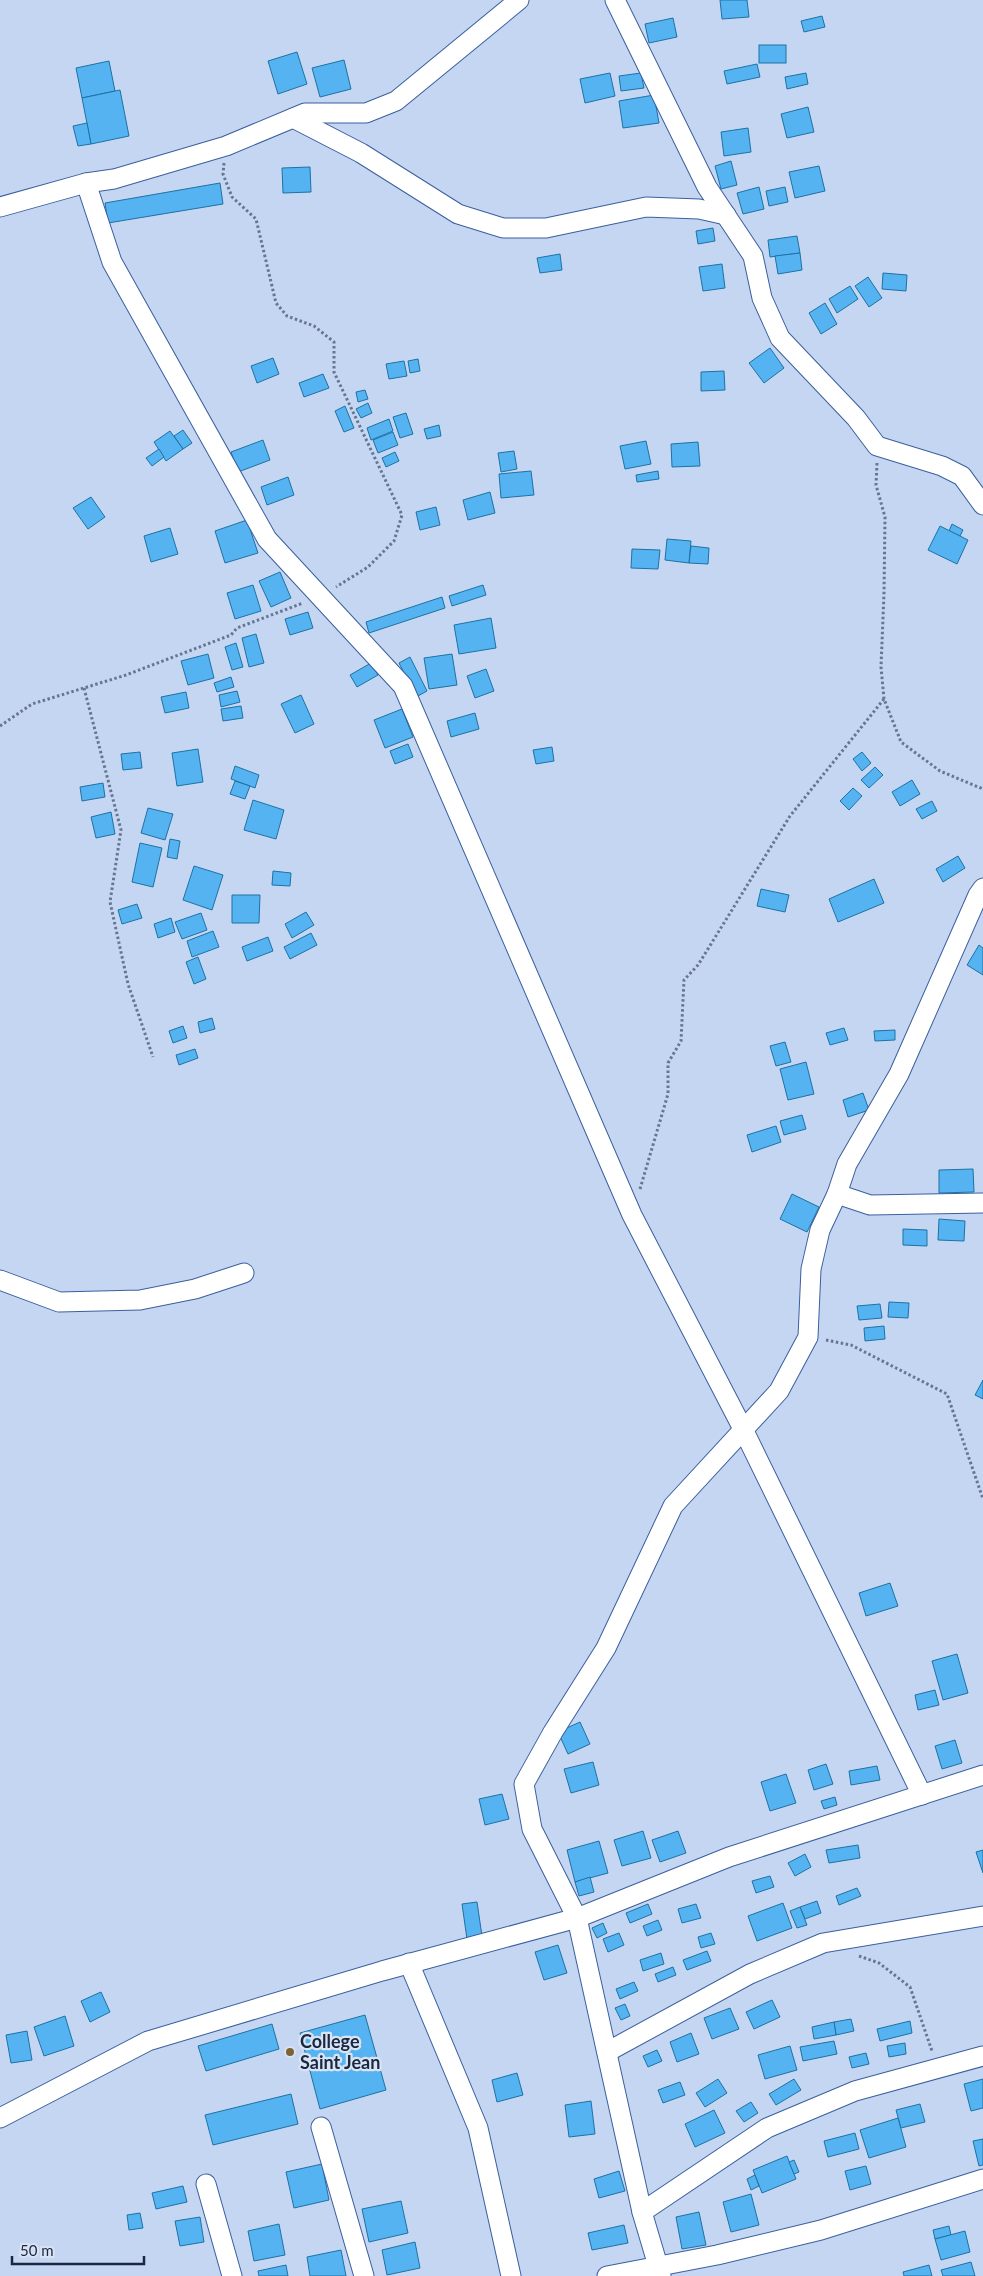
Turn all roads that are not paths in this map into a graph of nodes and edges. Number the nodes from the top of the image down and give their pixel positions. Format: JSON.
{"nodes":[{"id":1,"x":519,"y":0,"type":"edge"},
{"id":2,"x":615,"y":0,"type":"edge"},
{"id":3,"x":293,"y":118,"type":"junction"},
{"id":4,"x":86,"y":183,"type":"junction"},
{"id":5,"x":0,"y":206,"type":"edge"},
{"id":6,"x":726,"y":215,"type":"junction"},
{"id":7,"x":983,"y":505,"type":"edge"},
{"id":8,"x":983,"y":888,"type":"edge"},
{"id":9,"x":837,"y":1194,"type":"junction"},
{"id":10,"x":983,"y":1203,"type":"edge"},
{"id":11,"x":244,"y":1273,"type":"dead end"},
{"id":12,"x":0,"y":1280,"type":"edge"},
{"id":13,"x":743,"y":1429,"type":"junction"},
{"id":14,"x":983,"y":1775,"type":"edge"},
{"id":15,"x":922,"y":1795,"type":"junction"},
{"id":16,"x":983,"y":1916,"type":"edge"},
{"id":17,"x":576,"y":1918,"type":"junction"},
{"id":18,"x":409,"y":1963,"type":"junction"},
{"id":19,"x":607,"y":2052,"type":"junction"},
{"id":20,"x":983,"y":2056,"type":"edge"},
{"id":21,"x":0,"y":2118,"type":"edge"},
{"id":22,"x":321,"y":2128,"type":"dead end"},
{"id":23,"x":983,"y":2179,"type":"edge"},
{"id":24,"x":206,"y":2184,"type":"dead end"},
{"id":25,"x":642,"y":2212,"type":"junction"},
{"id":26,"x":659,"y":2272,"type":"edge"},
{"id":27,"x":232,"y":2276,"type":"edge"},
{"id":28,"x":364,"y":2276,"type":"edge"},
{"id":29,"x":510,"y":2276,"type":"edge"},
{"id":30,"x":607,"y":2276,"type":"edge"}],
"edges":[{"from":1,"to":3,"type":"street"},
{"from":2,"to":6,"type":"street"},
{"from":3,"to":4,"type":"street"},
{"from":3,"to":6,"type":"street"},
{"from":4,"to":5,"type":"street"},
{"from":4,"to":13,"type":"street"},
{"from":6,"to":7,"type":"street"},
{"from":8,"to":9,"type":"street"},
{"from":9,"to":10,"type":"street"},
{"from":9,"to":13,"type":"street"},
{"from":11,"to":12,"type":"street"},
{"from":13,"to":15,"type":"street"},
{"from":13,"to":17,"type":"street"},
{"from":14,"to":15,"type":"street"},
{"from":15,"to":17,"type":"street"},
{"from":16,"to":19,"type":"street"},
{"from":17,"to":18,"type":"street"},
{"from":17,"to":19,"type":"street"},
{"from":18,"to":21,"type":"street"},
{"from":18,"to":29,"type":"street"},
{"from":19,"to":25,"type":"street"},
{"from":20,"to":25,"type":"street"},
{"from":22,"to":28,"type":"street"},
{"from":23,"to":26,"type":"street"},
{"from":24,"to":27,"type":"street"},
{"from":25,"to":26,"type":"street"},
{"from":26,"to":30,"type":"street"}]}
